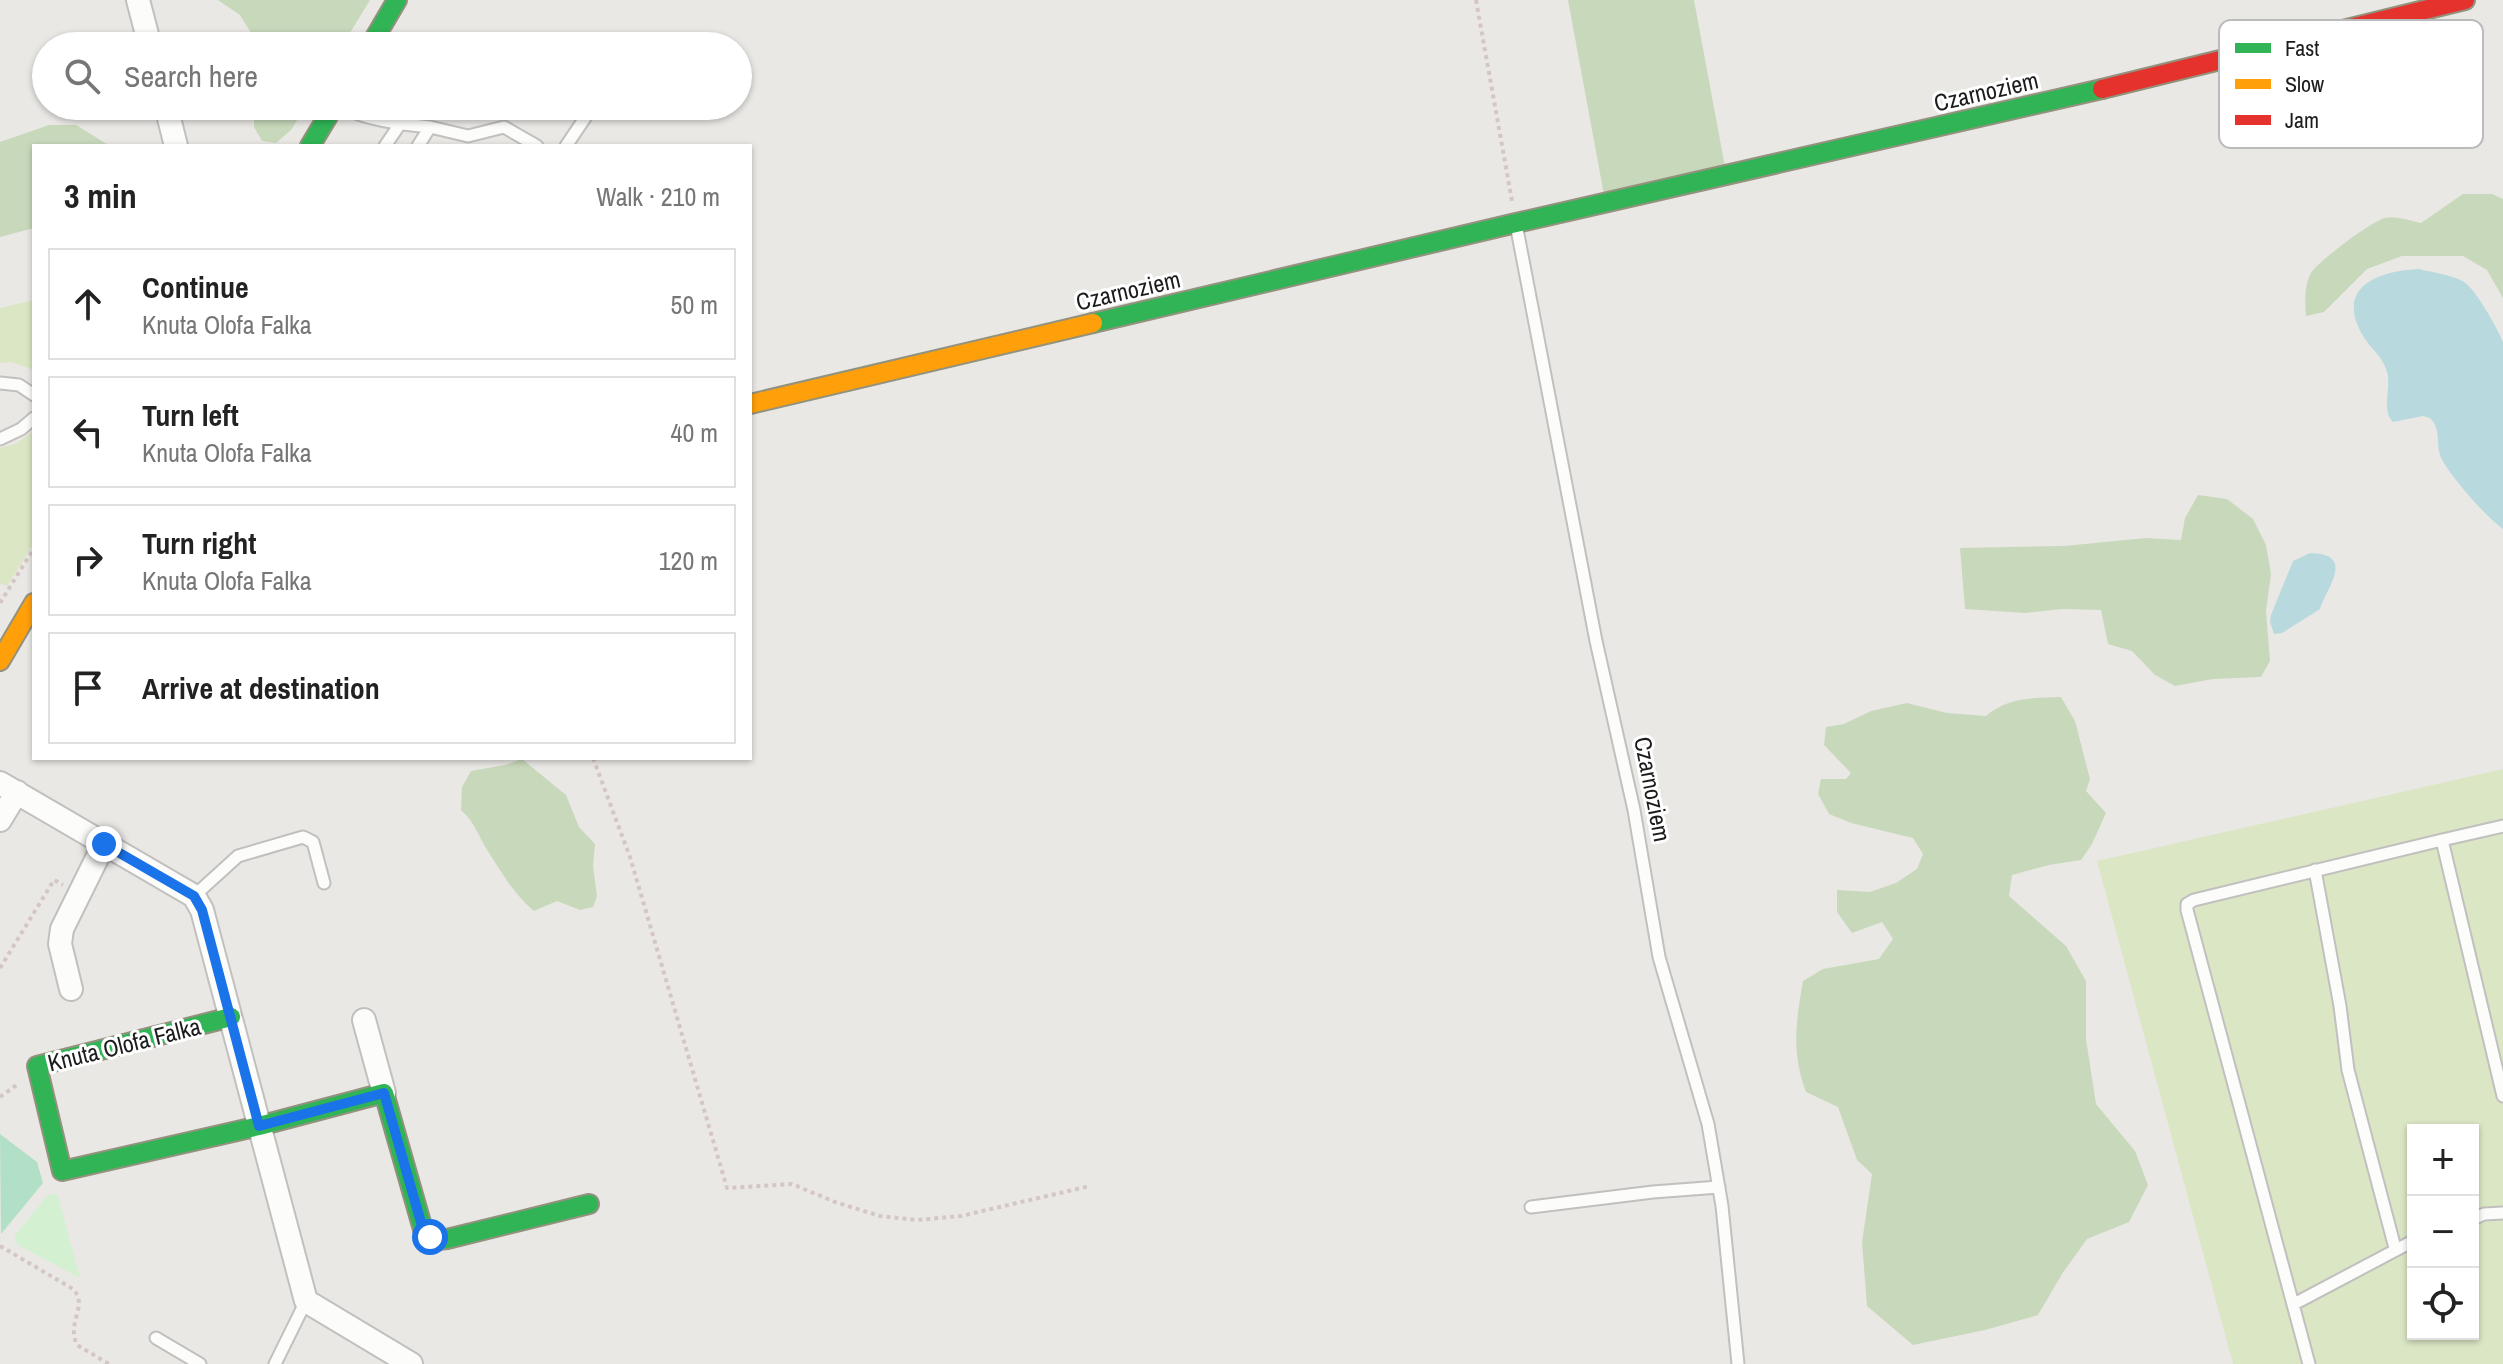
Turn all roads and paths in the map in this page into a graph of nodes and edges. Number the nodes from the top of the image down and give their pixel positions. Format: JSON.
{"nodes":[{"id":1,"x":138,"y":0,"type":"edge"},
{"id":2,"x":397,"y":0,"type":"edge"},
{"id":3,"x":1476,"y":0,"type":"edge"},
{"id":4,"x":2465,"y":0,"type":"edge"},
{"id":5,"x":2385,"y":20,"type":"edge"},
{"id":6,"x":146,"y":32,"type":"edge"},
{"id":7,"x":378,"y":32,"type":"edge"},
{"id":8,"x":2219,"y":61,"type":"edge"},
{"id":9,"x":170,"y":120,"type":"edge"},
{"id":10,"x":328,"y":120,"type":"edge"},
{"id":11,"x":380,"y":120,"type":"edge"},
{"id":12,"x":584,"y":120,"type":"edge"},
{"id":13,"x":400,"y":124,"type":"junction"},
{"id":14,"x":430,"y":127,"type":"junction"},
{"id":15,"x":176,"y":144,"type":"edge"},
{"id":16,"x":311,"y":144,"type":"edge"},
{"id":17,"x":386,"y":144,"type":"edge"},
{"id":18,"x":419,"y":144,"type":"edge"},
{"id":19,"x":534,"y":144,"type":"edge"},
{"id":20,"x":567,"y":144,"type":"edge"},
{"id":21,"x":1516,"y":223,"type":"junction"},
{"id":22,"x":0,"y":383,"type":"edge"},
{"id":23,"x":32,"y":394,"type":"edge"},
{"id":24,"x":752,"y":404,"type":"edge"},
{"id":25,"x":32,"y":420,"type":"edge"},
{"id":26,"x":0,"y":439,"type":"edge"},
{"id":27,"x":32,"y":551,"type":"edge"},
{"id":28,"x":0,"y":603,"type":"edge"},
{"id":29,"x":32,"y":606,"type":"edge"},
{"id":30,"x":0,"y":661,"type":"edge"},
{"id":31,"x":594,"y":760,"type":"edge"},
{"id":32,"x":8,"y":788,"type":"edge"},
{"id":33,"x":0,"y":820,"type":"edge"},
{"id":34,"x":2503,"y":826,"type":"edge"},
{"id":35,"x":2442,"y":840,"type":"junction"},
{"id":36,"x":104,"y":844,"type":"junction"},
{"id":37,"x":2315,"y":870,"type":"junction"},
{"id":38,"x":324,"y":883,"type":"dead end"},
{"id":39,"x":80,"y":894,"type":"junction"},
{"id":40,"x":194,"y":896,"type":"junction"},
{"id":41,"x":0,"y":968,"type":"edge"},
{"id":42,"x":71,"y":989,"type":"dead end"},
{"id":43,"x":231,"y":1017,"type":"junction"},
{"id":44,"x":364,"y":1020,"type":"dead end"},
{"id":45,"x":384,"y":1093,"type":"junction"},
{"id":46,"x":2503,"y":1096,"type":"edge"},
{"id":47,"x":259,"y":1126,"type":"junction"},
{"id":48,"x":1090,"y":1186,"type":"dead end"},
{"id":49,"x":1719,"y":1187,"type":"junction"},
{"id":50,"x":589,"y":1204,"type":"dead end"},
{"id":51,"x":1531,"y":1207,"type":"dead end"},
{"id":52,"x":2503,"y":1213,"type":"edge"},
{"id":53,"x":2479,"y":1216,"type":"edge"},
{"id":54,"x":2407,"y":1243,"type":"edge"},
{"id":55,"x":0,"y":1246,"type":"edge"},
{"id":56,"x":2395,"y":1248,"type":"junction"},
{"id":57,"x":306,"y":1301,"type":"junction"},
{"id":58,"x":2294,"y":1304,"type":"junction"},
{"id":59,"x":156,"y":1338,"type":"dead end"},
{"id":60,"x":109,"y":1364,"type":"edge"},
{"id":61,"x":200,"y":1364,"type":"edge"},
{"id":62,"x":275,"y":1364,"type":"edge"},
{"id":63,"x":411,"y":1364,"type":"edge"},
{"id":64,"x":1738,"y":1364,"type":"edge"},
{"id":65,"x":2309,"y":1364,"type":"edge"}],
"edges":[{"from":1,"to":6,"type":"street"},
{"from":2,"to":7,"type":"street"},
{"from":3,"to":21,"type":"path"},
{"from":4,"to":5,"type":"street","name":"Czarnoziem"},
{"from":8,"to":21,"type":"street","name":"Czarnoziem"},
{"from":9,"to":15,"type":"street"},
{"from":10,"to":16,"type":"street"},
{"from":11,"to":13,"type":"lane"},
{"from":12,"to":20,"type":"lane"},
{"from":13,"to":14,"type":"lane"},
{"from":13,"to":17,"type":"lane"},
{"from":14,"to":18,"type":"lane"},
{"from":14,"to":19,"type":"lane"},
{"from":21,"to":24,"type":"street","name":"Czarnoziem"},
{"from":21,"to":49,"type":"lane","name":"Czarnoziem"},
{"from":22,"to":23,"type":"lane"},
{"from":25,"to":26,"type":"lane"},
{"from":27,"to":28,"type":"path"},
{"from":29,"to":30,"type":"street"},
{"from":31,"to":48,"type":"path"},
{"from":32,"to":33,"type":"street"},
{"from":32,"to":36,"type":"street"},
{"from":34,"to":35,"type":"lane"},
{"from":35,"to":37,"type":"lane"},
{"from":35,"to":46,"type":"lane"},
{"from":36,"to":39,"type":"street"},
{"from":36,"to":40,"type":"street"},
{"from":37,"to":56,"type":"lane"},
{"from":37,"to":58,"type":"lane"},
{"from":38,"to":40,"type":"lane"},
{"from":39,"to":41,"type":"path"},
{"from":39,"to":42,"type":"street"},
{"from":40,"to":43,"type":"street","name":"Knuta Olofa Falka"},
{"from":43,"to":47,"type":"street","name":"Knuta Olofa Falka"},
{"from":43,"to":47,"type":"street","name":"Knuta Olofa Falka"},
{"from":44,"to":45,"type":"street"},
{"from":45,"to":47,"type":"street","name":"Knuta Olofa Falka"},
{"from":45,"to":50,"type":"street"},
{"from":47,"to":57,"type":"street","name":"Knuta Olofa Falka"},
{"from":49,"to":51,"type":"lane"},
{"from":49,"to":64,"type":"lane","name":"Czarnoziem"},
{"from":52,"to":53,"type":"lane"},
{"from":54,"to":56,"type":"lane"},
{"from":55,"to":60,"type":"path"},
{"from":56,"to":58,"type":"lane"},
{"from":57,"to":62,"type":"lane"},
{"from":57,"to":63,"type":"street"},
{"from":58,"to":65,"type":"lane"},
{"from":59,"to":61,"type":"lane"}]}
